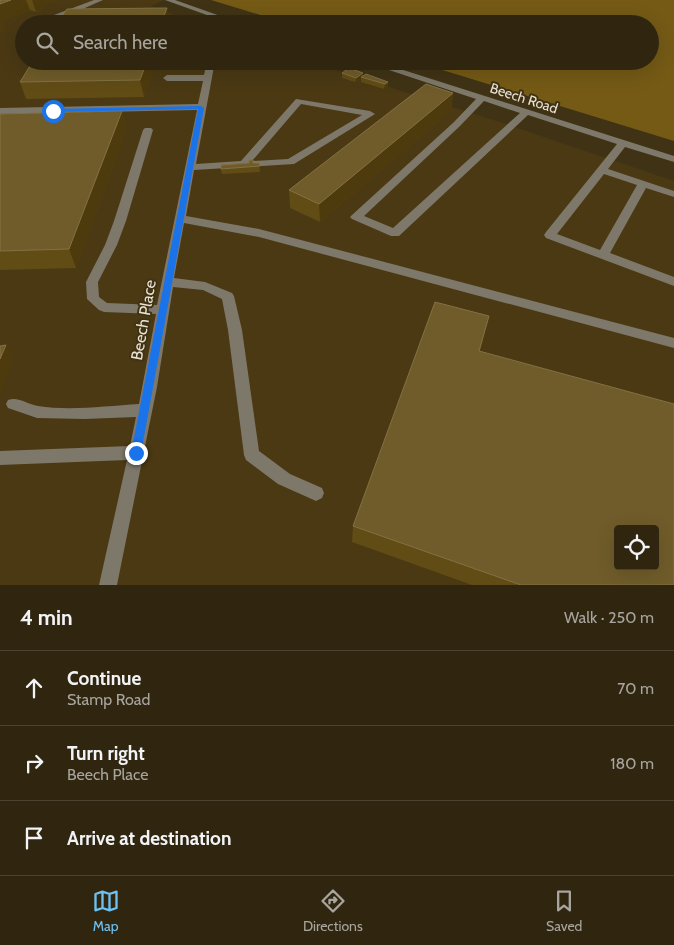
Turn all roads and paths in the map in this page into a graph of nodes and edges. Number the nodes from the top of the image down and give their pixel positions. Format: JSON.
{"nodes":[{"id":1,"x":100,"y":0,"type":"edge"},
{"id":2,"x":168,"y":0,"type":"edge"},
{"id":3,"x":186,"y":0,"type":"edge"},
{"id":4,"x":178,"y":4,"type":"junction"},
{"id":5,"x":62,"y":15,"type":"edge"},
{"id":6,"x":208,"y":15,"type":"edge"},
{"id":7,"x":209,"y":70,"type":"edge"},
{"id":8,"x":394,"y":70,"type":"edge"},
{"id":9,"x":167,"y":78,"type":"dead end"},
{"id":10,"x":208,"y":78,"type":"junction"},
{"id":11,"x":481,"y":98,"type":"junction"},
{"id":12,"x":201,"y":108,"type":"junction"},
{"id":13,"x":0,"y":111,"type":"edge"},
{"id":14,"x":524,"y":113,"type":"junction"},
{"id":15,"x":148,"y":130,"type":"dead end"},
{"id":16,"x":623,"y":143,"type":"junction"},
{"id":17,"x":674,"y":159,"type":"edge"},
{"id":18,"x":244,"y":164,"type":"junction"},
{"id":19,"x":190,"y":167,"type":"junction"},
{"id":20,"x":602,"y":170,"type":"junction"},
{"id":21,"x":643,"y":184,"type":"junction"},
{"id":22,"x":674,"y":194,"type":"edge"},
{"id":23,"x":180,"y":218,"type":"junction"},
{"id":24,"x":603,"y":255,"type":"junction"},
{"id":25,"x":168,"y":282,"type":"junction"},
{"id":26,"x":674,"y":282,"type":"edge"},
{"id":27,"x":163,"y":310,"type":"junction"},
{"id":28,"x":674,"y":343,"type":"edge"},
{"id":29,"x":13,"y":404,"type":"dead end"},
{"id":30,"x":144,"y":410,"type":"junction"},
{"id":31,"x":136,"y":453,"type":"junction"},
{"id":32,"x":0,"y":458,"type":"edge"},
{"id":33,"x":316,"y":493,"type":"dead end"},
{"id":34,"x":108,"y":585,"type":"edge"}],
"edges":[{"from":1,"to":5,"type":"street"},
{"from":2,"to":4,"type":"street"},
{"from":3,"to":4,"type":"street"},
{"from":4,"to":6,"type":"street"},
{"from":7,"to":10,"type":"street","name":"Beech Place"},
{"from":8,"to":11,"type":"street","name":"Beech Road"},
{"from":9,"to":10,"type":"street"},
{"from":10,"to":12,"type":"street","name":"Beech Place"},
{"from":11,"to":14,"type":"street","name":"Beech Road"},
{"from":11,"to":14,"type":"street"},
{"from":12,"to":13,"type":"street"},
{"from":12,"to":19,"type":"street","name":"Beech Place"},
{"from":14,"to":16,"type":"street","name":"Beech Road"},
{"from":15,"to":27,"type":"street"},
{"from":16,"to":17,"type":"street","name":"Beech Road"},
{"from":16,"to":20,"type":"street"},
{"from":18,"to":18,"type":"street"},
{"from":18,"to":19,"type":"street"},
{"from":19,"to":23,"type":"street","name":"Beech Place"},
{"from":20,"to":21,"type":"street"},
{"from":20,"to":24,"type":"street"},
{"from":21,"to":22,"type":"street"},
{"from":21,"to":24,"type":"street"},
{"from":23,"to":25,"type":"street","name":"Beech Place"},
{"from":23,"to":28,"type":"street"},
{"from":24,"to":26,"type":"street"},
{"from":25,"to":27,"type":"street","name":"Beech Place"},
{"from":25,"to":33,"type":"street"},
{"from":27,"to":30,"type":"street","name":"Beech Place"},
{"from":29,"to":30,"type":"street"},
{"from":30,"to":31,"type":"street","name":"Beech Place"},
{"from":31,"to":32,"type":"street"},
{"from":31,"to":34,"type":"street","name":"Beech Place"}]}
